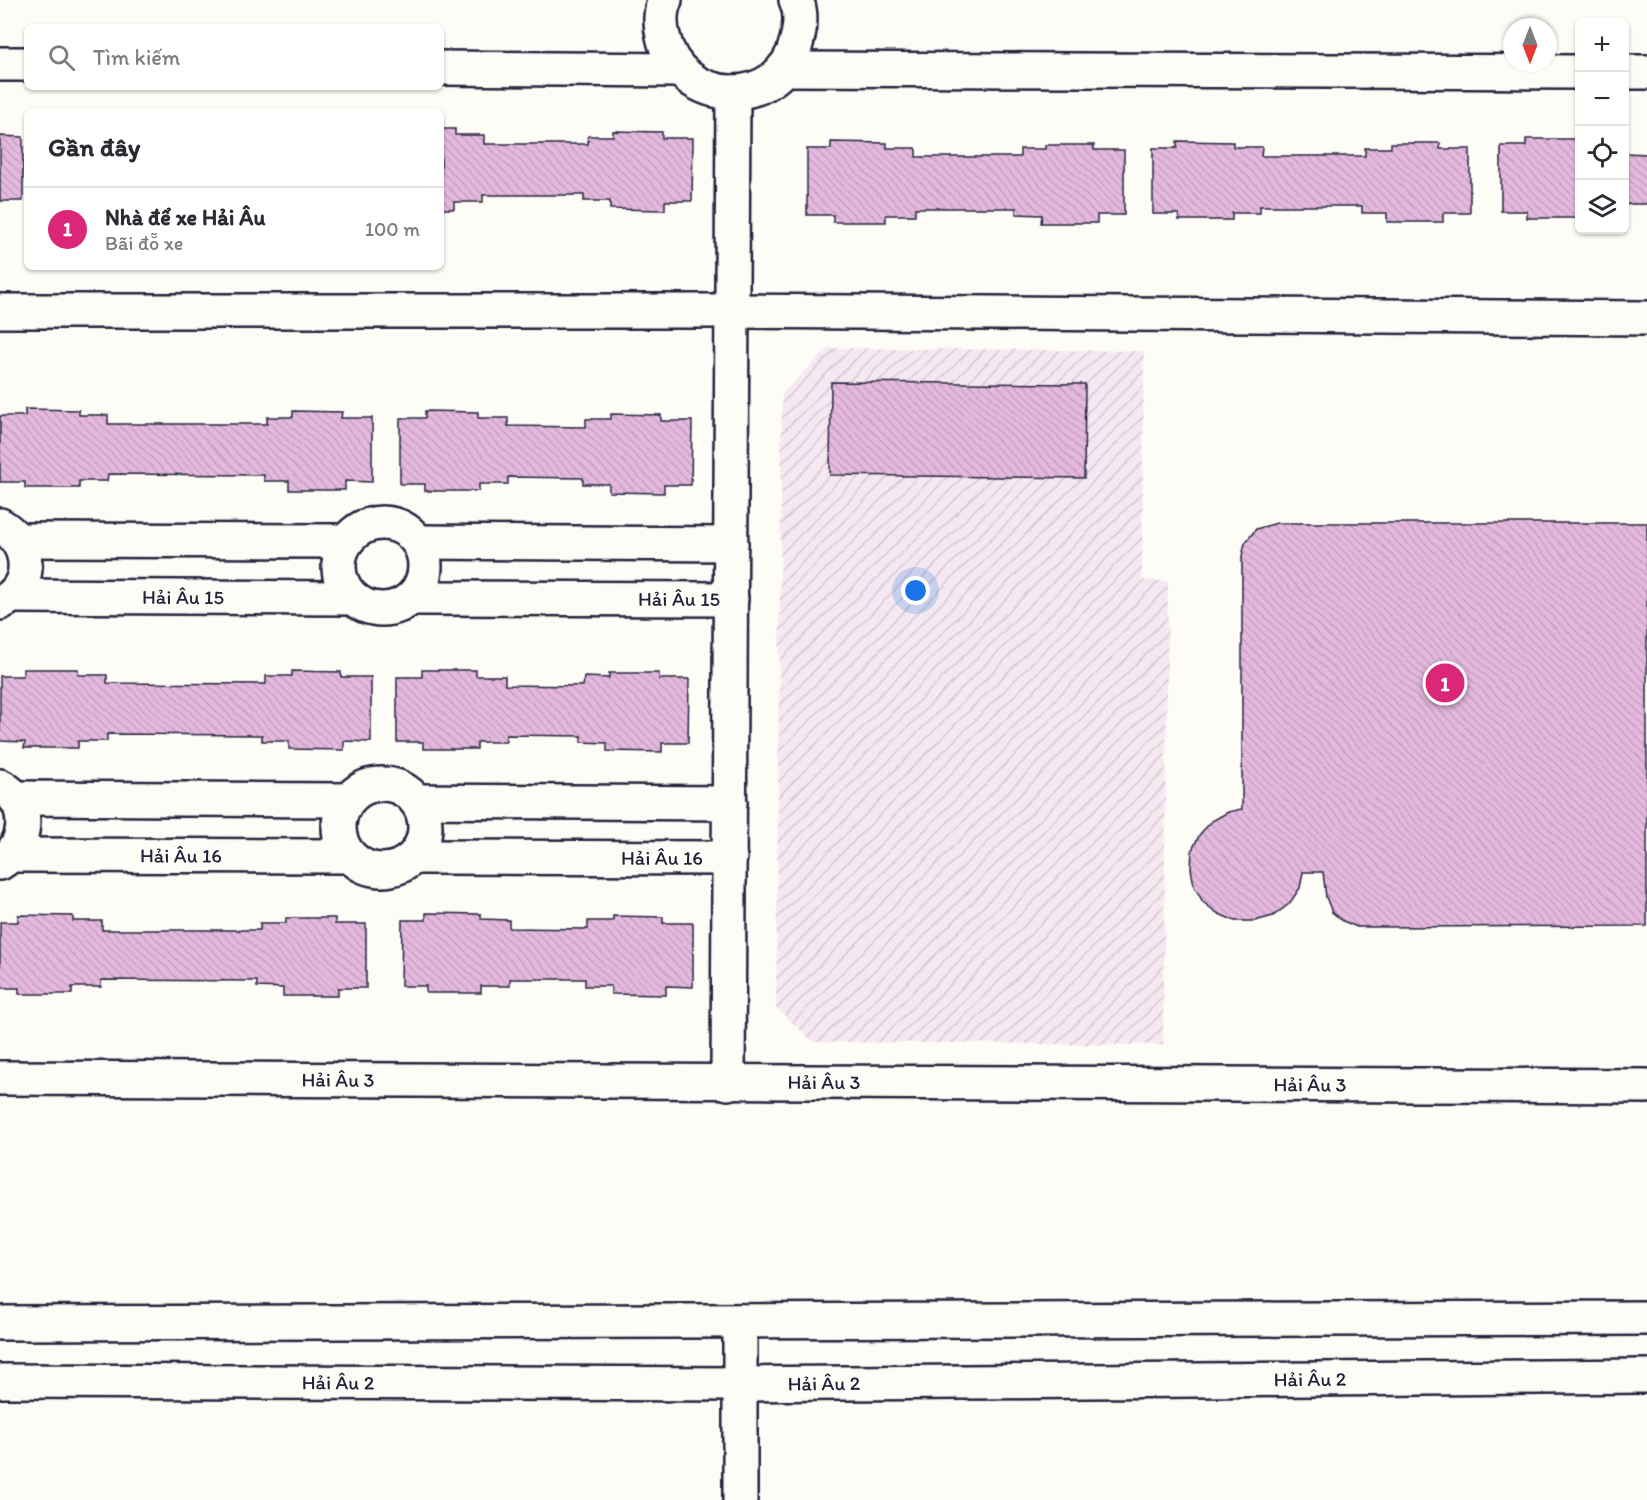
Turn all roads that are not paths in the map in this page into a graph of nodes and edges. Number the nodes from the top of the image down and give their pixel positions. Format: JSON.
{"nodes":[{"id":1,"x":665,"y":0,"type":"edge"},
{"id":2,"x":796,"y":0,"type":"edge"},
{"id":3,"x":0,"y":64,"type":"edge"},
{"id":4,"x":24,"y":64,"type":"edge"},
{"id":5,"x":444,"y":68,"type":"edge"},
{"id":6,"x":783,"y":69,"type":"junction"},
{"id":7,"x":679,"y":70,"type":"junction"},
{"id":8,"x":1575,"y":72,"type":"edge"},
{"id":9,"x":1629,"y":72,"type":"edge"},
{"id":10,"x":1647,"y":72,"type":"edge"},
{"id":11,"x":733,"y":92,"type":"junction"},
{"id":12,"x":0,"y":310,"type":"edge"},
{"id":13,"x":732,"y":311,"type":"junction"},
{"id":14,"x":1647,"y":318,"type":"edge"},
{"id":15,"x":9,"y":533,"type":"edge"},
{"id":16,"x":345,"y":542,"type":"junction"},
{"id":17,"x":419,"y":542,"type":"junction"},
{"id":18,"x":731,"y":544,"type":"junction"},
{"id":19,"x":353,"y":598,"type":"junction"},
{"id":20,"x":412,"y":598,"type":"junction"},
{"id":21,"x":731,"y":599,"type":"junction"},
{"id":22,"x":6,"y":600,"type":"edge"},
{"id":23,"x":7,"y":792,"type":"edge"},
{"id":24,"x":347,"y":800,"type":"junction"},
{"id":25,"x":416,"y":801,"type":"junction"},
{"id":26,"x":730,"y":803,"type":"junction"},
{"id":27,"x":349,"y":856,"type":"junction"},
{"id":28,"x":414,"y":857,"type":"junction"},
{"id":29,"x":730,"y":858,"type":"junction"},
{"id":30,"x":6,"y":859,"type":"edge"},
{"id":31,"x":0,"y":1078,"type":"edge"},
{"id":32,"x":728,"y":1083,"type":"junction"},
{"id":33,"x":1647,"y":1086,"type":"edge"},
{"id":34,"x":1647,"y":1318,"type":"edge"},
{"id":35,"x":740,"y":1321,"type":"junction"},
{"id":36,"x":0,"y":1323,"type":"edge"},
{"id":37,"x":1647,"y":1376,"type":"edge"},
{"id":38,"x":0,"y":1381,"type":"edge"},
{"id":39,"x":740,"y":1384,"type":"junction"},
{"id":40,"x":740,"y":1500,"type":"edge"}],
"edges":[{"from":1,"to":7,"type":"street"},
{"from":2,"to":6,"type":"street"},
{"from":3,"to":4,"type":"street"},
{"from":5,"to":7,"type":"street"},
{"from":6,"to":8,"type":"street"},
{"from":6,"to":11,"type":"street"},
{"from":7,"to":11,"type":"street"},
{"from":9,"to":10,"type":"street"},
{"from":11,"to":13,"type":"street"},
{"from":12,"to":13,"type":"street"},
{"from":13,"to":14,"type":"street"},
{"from":13,"to":18,"type":"street"},
{"from":15,"to":16,"type":"street","name":"Hải Âu 15"},
{"from":15,"to":22,"type":"street","name":"Hải Âu 15"},
{"from":16,"to":17,"type":"street"},
{"from":16,"to":19,"type":"street"},
{"from":17,"to":18,"type":"street"},
{"from":17,"to":20,"type":"street"},
{"from":18,"to":21,"type":"street"},
{"from":19,"to":20,"type":"street","name":"Hải Âu 15"},
{"from":19,"to":22,"type":"street","name":"Hải Âu 15"},
{"from":20,"to":21,"type":"street","name":"Hải Âu 15"},
{"from":21,"to":26,"type":"street"},
{"from":23,"to":24,"type":"street","name":"Hải Âu 16"},
{"from":23,"to":30,"type":"street","name":"Hải Âu 16"},
{"from":24,"to":25,"type":"street"},
{"from":24,"to":27,"type":"street"},
{"from":25,"to":26,"type":"street"},
{"from":25,"to":28,"type":"street"},
{"from":26,"to":29,"type":"street"},
{"from":27,"to":28,"type":"street","name":"Hải Âu 16"},
{"from":27,"to":30,"type":"street","name":"Hải Âu 16"},
{"from":28,"to":29,"type":"street","name":"Hải Âu 16"},
{"from":29,"to":32,"type":"street"},
{"from":31,"to":32,"type":"street","name":"Hải Âu 3"},
{"from":32,"to":33,"type":"street","name":"Hải Âu 3"},
{"from":34,"to":35,"type":"street"},
{"from":35,"to":36,"type":"street"},
{"from":35,"to":39,"type":"street"},
{"from":37,"to":39,"type":"street","name":"Hải Âu 2"},
{"from":38,"to":39,"type":"street","name":"Hải Âu 2"},
{"from":39,"to":40,"type":"street"}]}
